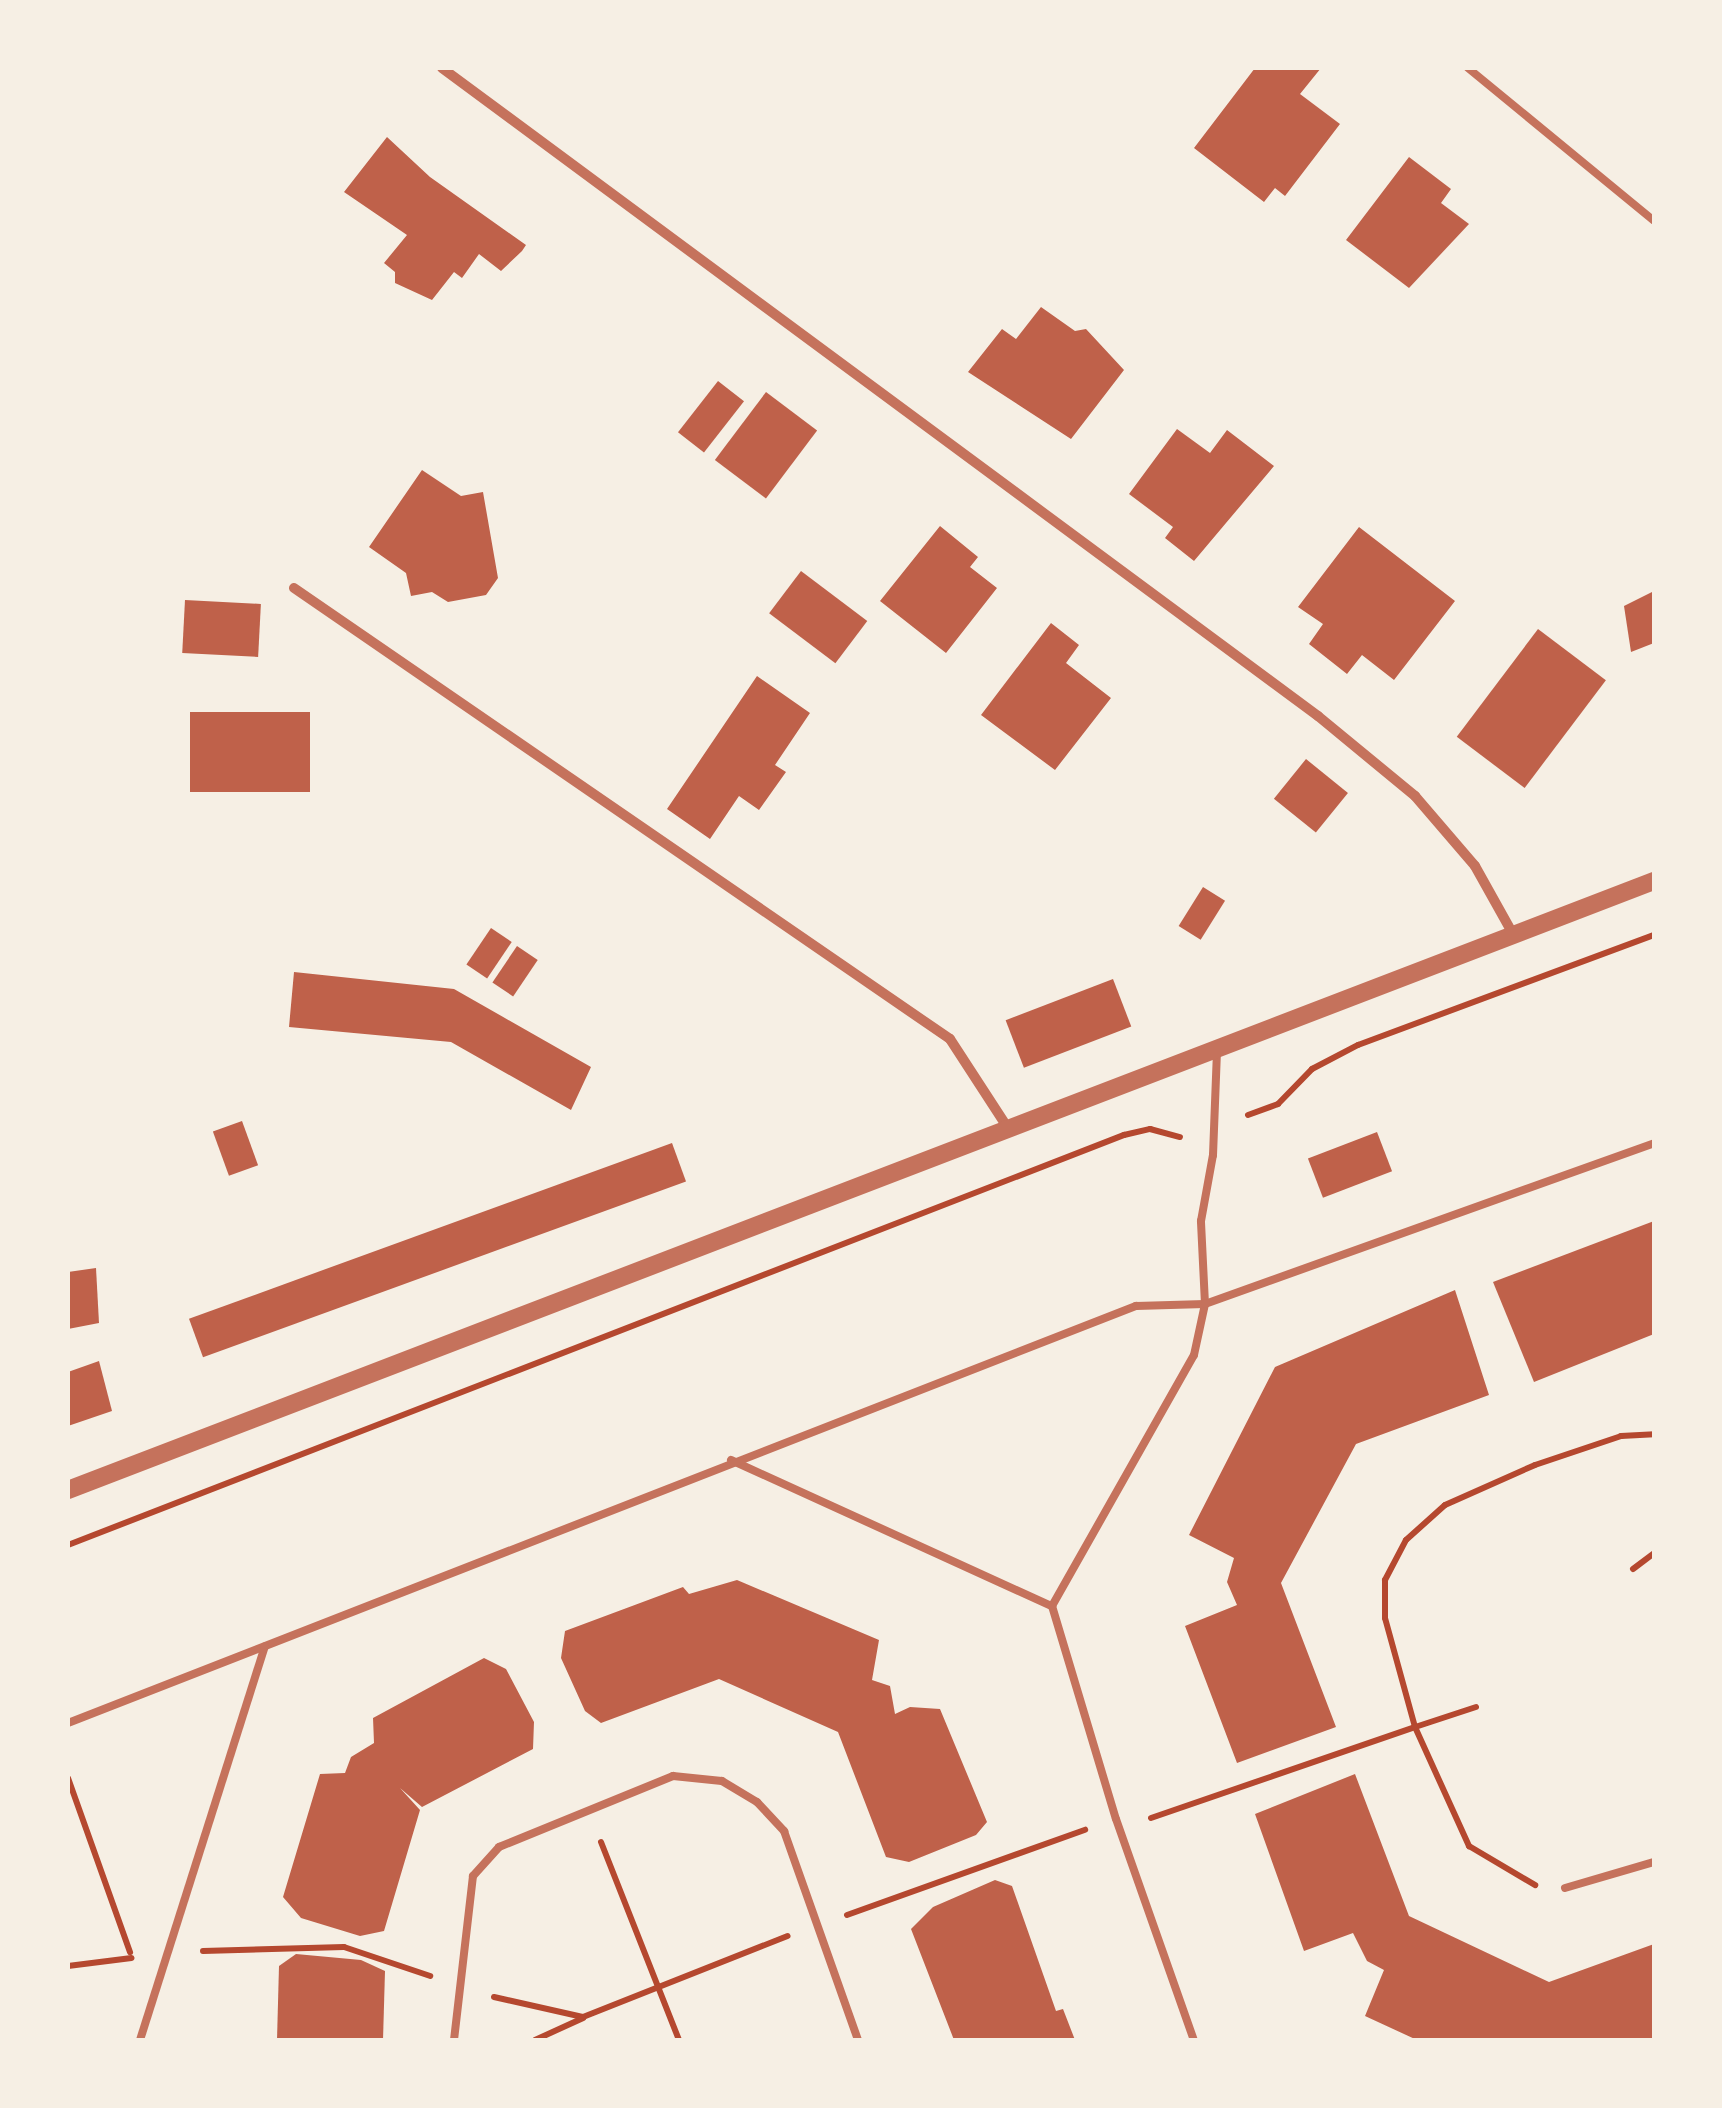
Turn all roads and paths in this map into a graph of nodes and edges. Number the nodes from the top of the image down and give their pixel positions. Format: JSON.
{"nodes":[{"id":1,"x":442,"y":68,"type":"edge"},
{"id":2,"x":1468,"y":68,"type":"edge"},
{"id":3,"x":1654,"y":222,"type":"edge"},
{"id":4,"x":294,"y":588,"type":"dead end"},
{"id":5,"x":1654,"y":880,"type":"edge"},
{"id":6,"x":1512,"y":934,"type":"junction"},
{"id":7,"x":1654,"y":935,"type":"edge"},
{"id":8,"x":1217,"y":1048,"type":"junction"},
{"id":9,"x":1214,"y":1128,"type":"junction"},
{"id":10,"x":1010,"y":1131,"type":"junction"},
{"id":11,"x":1654,"y":1143,"type":"edge"},
{"id":12,"x":1205,"y":1304,"type":"junction"},
{"id":13,"x":1654,"y":1434,"type":"edge"},
{"id":14,"x":729,"y":1459,"type":"junction"},
{"id":15,"x":68,"y":1490,"type":"edge"},
{"id":16,"x":68,"y":1545,"type":"edge"},
{"id":17,"x":1654,"y":1553,"type":"edge"},
{"id":18,"x":1633,"y":1569,"type":"dead end"},
{"id":19,"x":1052,"y":1606,"type":"junction"},
{"id":20,"x":265,"y":1646,"type":"junction"},
{"id":21,"x":1476,"y":1706,"type":"dead end"},
{"id":22,"x":68,"y":1723,"type":"edge"},
{"id":23,"x":1416,"y":1728,"type":"junction"},
{"id":24,"x":68,"y":1778,"type":"edge"},
{"id":25,"x":588,"y":1808,"type":"junction"},
{"id":26,"x":1116,"y":1819,"type":"junction"},
{"id":27,"x":1654,"y":1862,"type":"edge"},
{"id":28,"x":1565,"y":1888,"type":"joint"},
{"id":29,"x":818,"y":1924,"type":"junction"},
{"id":30,"x":165,"y":1954,"type":"junction"},
{"id":31,"x":132,"y":1958,"type":"junction"},
{"id":32,"x":68,"y":1966,"type":"edge"},
{"id":33,"x":658,"y":1988,"type":"junction"},
{"id":34,"x":459,"y":1989,"type":"junction"},
{"id":35,"x":583,"y":2017,"type":"junction"},
{"id":36,"x":140,"y":2040,"type":"edge"},
{"id":37,"x":454,"y":2040,"type":"edge"},
{"id":38,"x":534,"y":2040,"type":"edge"},
{"id":39,"x":679,"y":2040,"type":"edge"},
{"id":40,"x":858,"y":2040,"type":"edge"},
{"id":41,"x":1194,"y":2040,"type":"edge"}],
"edges":[{"from":1,"to":6,"type":"street"},
{"from":2,"to":3,"type":"lane"},
{"from":4,"to":10,"type":"street"},
{"from":5,"to":6,"type":"street"},
{"from":6,"to":8,"type":"street"},
{"from":7,"to":9,"type":"path"},
{"from":8,"to":9,"type":"lane"},
{"from":8,"to":10,"type":"street"},
{"from":9,"to":12,"type":"lane"},
{"from":9,"to":16,"type":"path"},
{"from":10,"to":15,"type":"street"},
{"from":11,"to":12,"type":"lane"},
{"from":12,"to":14,"type":"lane"},
{"from":12,"to":19,"type":"lane"},
{"from":13,"to":23,"type":"path"},
{"from":14,"to":19,"type":"lane"},
{"from":14,"to":20,"type":"lane"},
{"from":17,"to":18,"type":"path"},
{"from":19,"to":26,"type":"lane"},
{"from":20,"to":22,"type":"lane"},
{"from":20,"to":30,"type":"lane"},
{"from":21,"to":23,"type":"path"},
{"from":23,"to":26,"type":"path"},
{"from":23,"to":28,"type":"path"},
{"from":24,"to":31,"type":"path"},
{"from":25,"to":29,"type":"lane"},
{"from":25,"to":33,"type":"path"},
{"from":25,"to":34,"type":"lane"},
{"from":26,"to":29,"type":"path"},
{"from":26,"to":41,"type":"lane"},
{"from":27,"to":28,"type":"lane"},
{"from":29,"to":33,"type":"path"},
{"from":29,"to":40,"type":"lane"},
{"from":30,"to":31,"type":"path"},
{"from":30,"to":34,"type":"path"},
{"from":30,"to":36,"type":"lane"},
{"from":31,"to":32,"type":"path"},
{"from":33,"to":35,"type":"path"},
{"from":33,"to":39,"type":"path"},
{"from":34,"to":35,"type":"path"},
{"from":34,"to":37,"type":"lane"},
{"from":35,"to":38,"type":"path"}]}
